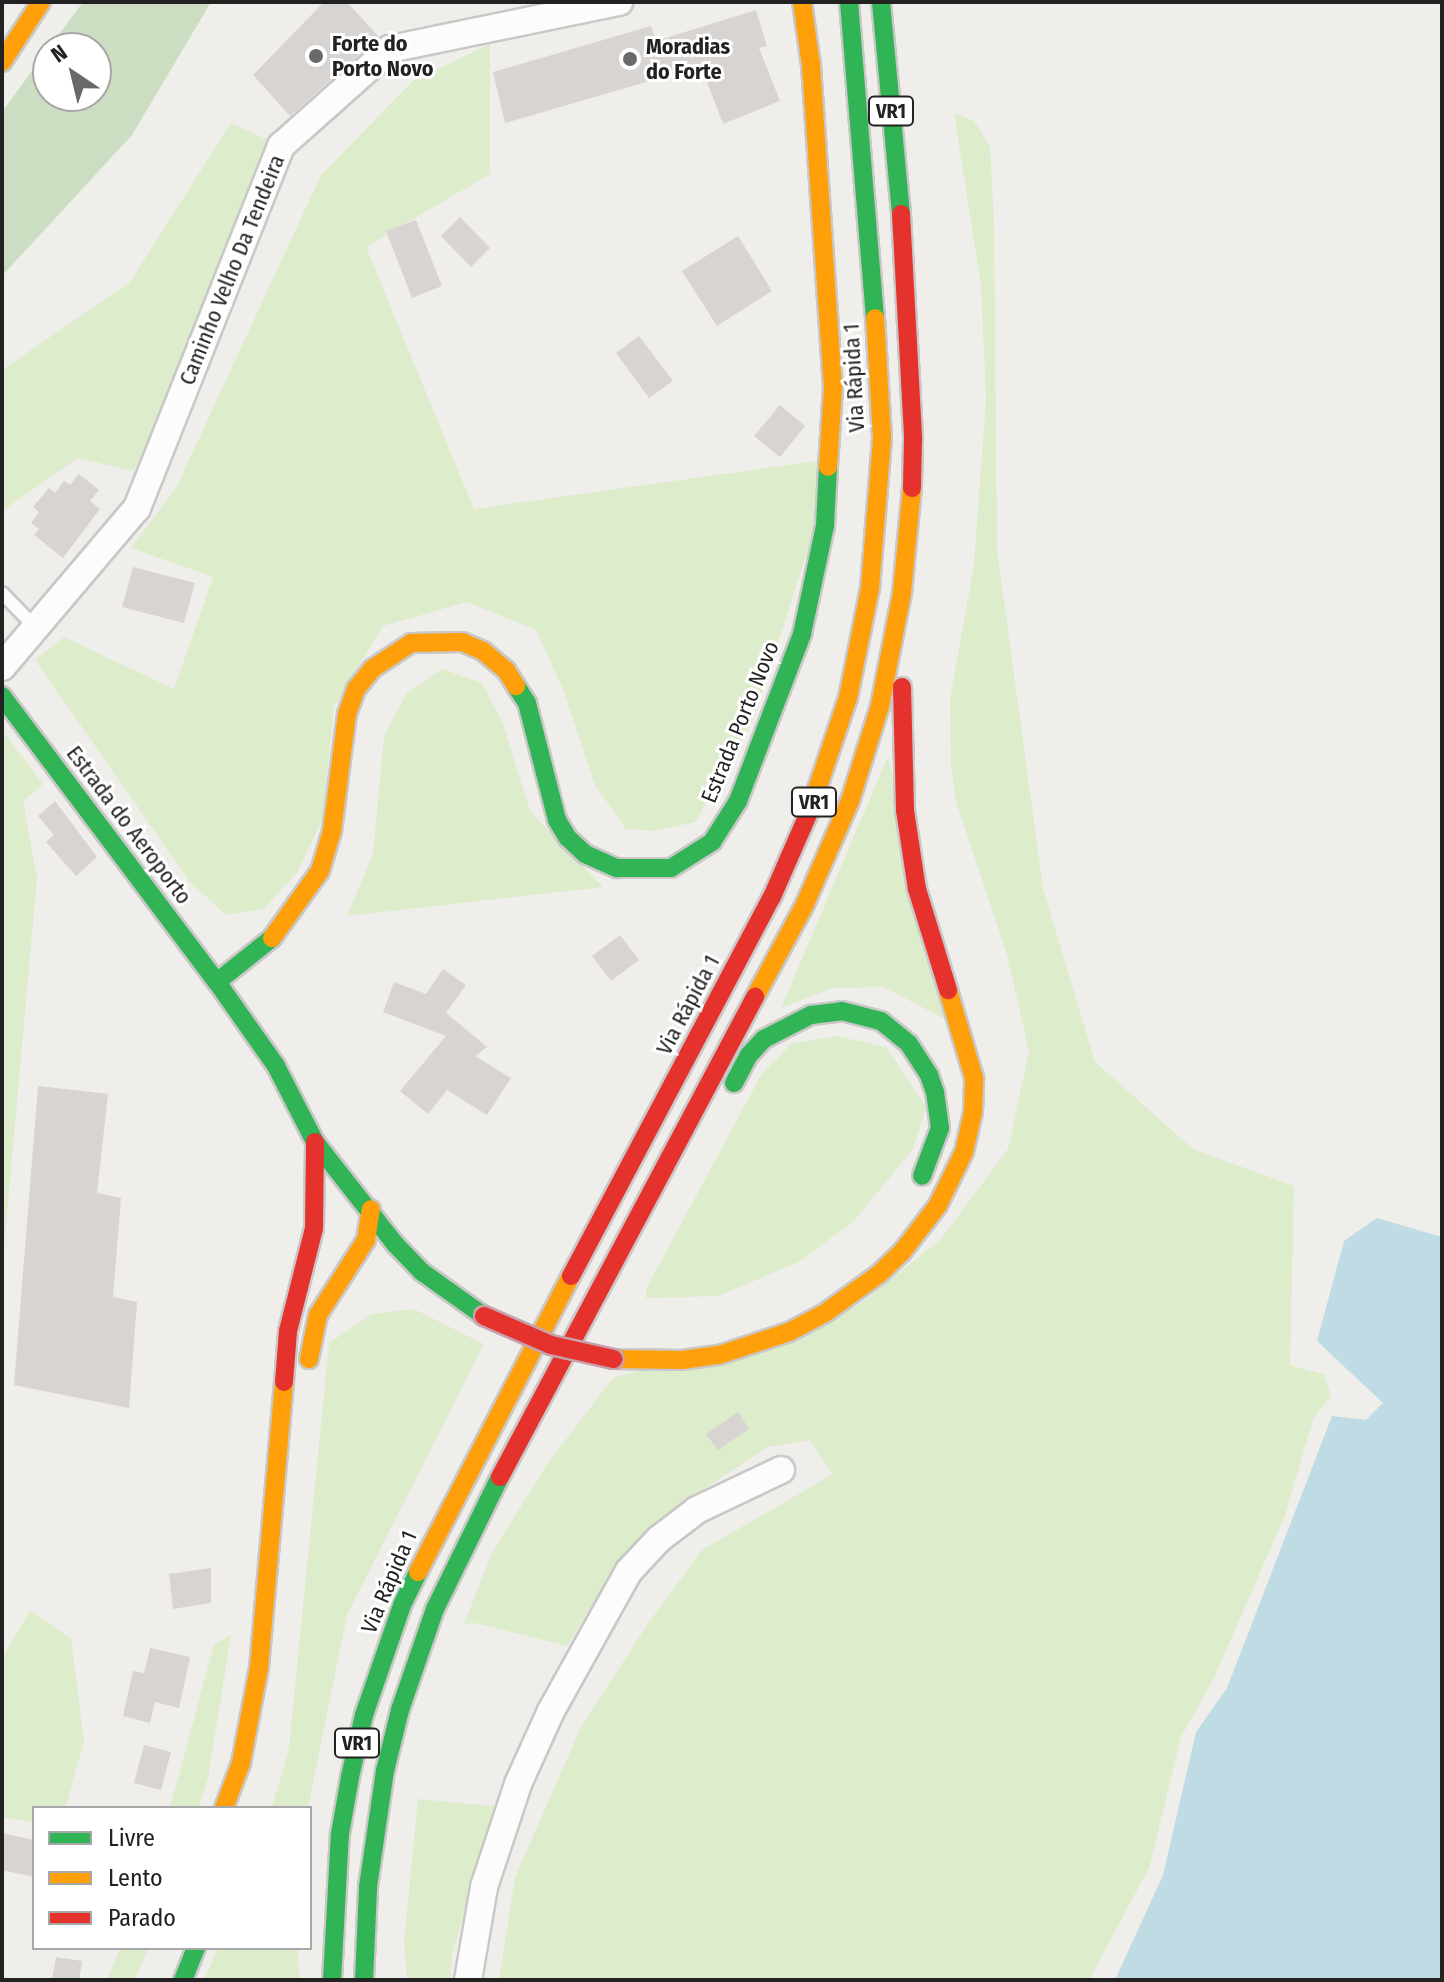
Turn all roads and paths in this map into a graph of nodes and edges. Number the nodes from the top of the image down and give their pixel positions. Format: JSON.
{"nodes":[{"id":1,"x":41,"y":2,"type":"edge"},
{"id":2,"x":619,"y":2,"type":"edge"},
{"id":3,"x":802,"y":2,"type":"edge"},
{"id":4,"x":849,"y":2,"type":"edge"},
{"id":5,"x":881,"y":2,"type":"edge"},
{"id":6,"x":2,"y":62,"type":"edge"},
{"id":7,"x":2,"y":593,"type":"edge"},
{"id":8,"x":902,"y":593,"type":"junction"},
{"id":9,"x":36,"y":628,"type":"junction"},
{"id":10,"x":2,"y":667,"type":"edge"},
{"id":11,"x":2,"y":696,"type":"edge"},
{"id":12,"x":217,"y":982,"type":"junction"},
{"id":13,"x":276,"y":1066,"type":"junction"},
{"id":14,"x":727,"y":1095,"type":"dead end"},
{"id":15,"x":316,"y":1107,"type":"dead end"},
{"id":16,"x":315,"y":1142,"type":"junction"},
{"id":17,"x":683,"y":1175,"type":"dead end"},
{"id":18,"x":912,"y":1191,"type":"dead end"},
{"id":19,"x":379,"y":1204,"type":"junction"},
{"id":20,"x":306,"y":1258,"type":"junction"},
{"id":21,"x":390,"y":1269,"type":"dead end"},
{"id":22,"x":422,"y":1272,"type":"junction"},
{"id":23,"x":366,"y":1273,"type":"dead end"},
{"id":24,"x":328,"y":1295,"type":"junction"},
{"id":25,"x":590,"y":1308,"type":"junction"},
{"id":26,"x":531,"y":1309,"type":"dead end"},
{"id":27,"x":595,"y":1329,"type":"dead end"},
{"id":28,"x":307,"y":1381,"type":"dead end"},
{"id":29,"x":781,"y":1470,"type":"dead end"},
{"id":30,"x":225,"y":1806,"type":"edge"},
{"id":31,"x":195,"y":1950,"type":"edge"},
{"id":32,"x":183,"y":1980,"type":"edge"},
{"id":33,"x":332,"y":1980,"type":"edge"},
{"id":34,"x":364,"y":1980,"type":"edge"},
{"id":35,"x":468,"y":1980,"type":"edge"}],
"edges":[{"from":1,"to":6,"type":"main road"},
{"from":2,"to":9,"type":"street","name":"Caminho Velho Da Tendeira"},
{"from":3,"to":12,"type":"main road","name":"Estrada Porto Novo"},
{"from":4,"to":33,"type":"main road","name":"Via Rápida 1","number":"VR1"},
{"from":5,"to":8,"type":"main road","number":"VR1"},
{"from":7,"to":9,"type":"lane"},
{"from":8,"to":22,"type":"main road","bridge":true},
{"from":8,"to":25,"type":"main road","number":"VR1"},
{"from":9,"to":10,"type":"street","name":"Caminho Velho Da Tendeira"},
{"from":11,"to":12,"type":"main road","name":"Estrada do Aeroporto"},
{"from":12,"to":13,"type":"main road","name":"Estrada do Aeroporto"},
{"from":13,"to":15,"type":"main road"},
{"from":13,"to":16,"type":"main road"},
{"from":14,"to":18,"type":"main road"},
{"from":16,"to":19,"type":"main road"},
{"from":16,"to":20,"type":"main road"},
{"from":17,"to":25,"type":"main road"},
{"from":19,"to":20,"type":"main road"},
{"from":19,"to":22,"type":"main road"},
{"from":19,"to":24,"type":"main road"},
{"from":20,"to":30,"type":"main road"},
{"from":21,"to":22,"type":"main road"},
{"from":23,"to":24,"type":"main road"},
{"from":24,"to":28,"type":"main road"},
{"from":25,"to":34,"type":"main road","number":"VR1"},
{"from":26,"to":27,"type":"main road"},
{"from":29,"to":35,"type":"street"},
{"from":31,"to":32,"type":"main road"}]}
